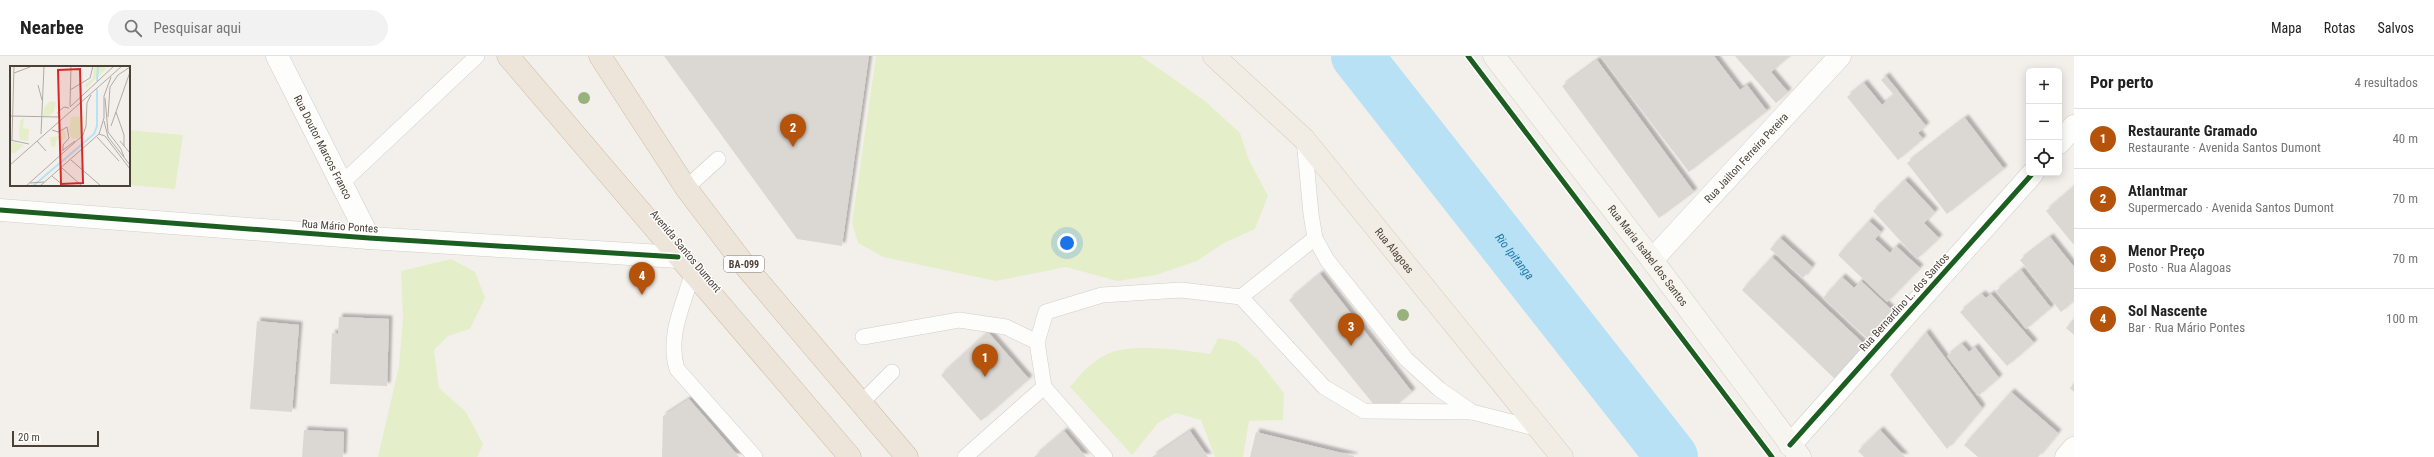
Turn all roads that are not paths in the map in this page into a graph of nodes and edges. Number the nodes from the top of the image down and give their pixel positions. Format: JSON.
{"nodes":[{"id":1,"x":277,"y":56,"type":"edge"},
{"id":2,"x":478,"y":56,"type":"edge"},
{"id":3,"x":508,"y":56,"type":"edge"},
{"id":4,"x":600,"y":56,"type":"edge"},
{"id":5,"x":1214,"y":56,"type":"edge"},
{"id":6,"x":1494,"y":56,"type":"edge"},
{"id":7,"x":1840,"y":56,"type":"edge"},
{"id":8,"x":2074,"y":126,"type":"edge"},
{"id":9,"x":1304,"y":139,"type":"junction"},
{"id":10,"x":2062,"y":140,"type":"edge"},
{"id":11,"x":718,"y":159,"type":"dead end"},
{"id":12,"x":2030,"y":176,"type":"edge"},
{"id":13,"x":342,"y":183,"type":"junction"},
{"id":14,"x":686,"y":188,"type":"junction"},
{"id":15,"x":0,"y":210,"type":"edge"},
{"id":16,"x":369,"y":238,"type":"junction"},
{"id":17,"x":1315,"y":238,"type":"junction"},
{"id":18,"x":678,"y":257,"type":"junction"},
{"id":19,"x":1652,"y":260,"type":"junction"},
{"id":20,"x":692,"y":275,"type":"junction"},
{"id":21,"x":1241,"y":297,"type":"junction"},
{"id":22,"x":862,"y":337,"type":"dead end"},
{"id":23,"x":1038,"y":342,"type":"junction"},
{"id":24,"x":892,"y":372,"type":"dead end"},
{"id":25,"x":1044,"y":387,"type":"junction"},
{"id":26,"x":861,"y":402,"type":"junction"},
{"id":27,"x":1472,"y":412,"type":"junction"},
{"id":28,"x":1538,"y":429,"type":"junction"},
{"id":29,"x":2074,"y":448,"type":"edge"},
{"id":30,"x":1795,"y":451,"type":"edge"},
{"id":31,"x":846,"y":456,"type":"edge"},
{"id":32,"x":755,"y":457,"type":"edge"},
{"id":33,"x":907,"y":457,"type":"edge"},
{"id":34,"x":965,"y":457,"type":"edge"},
{"id":35,"x":1105,"y":457,"type":"edge"},
{"id":36,"x":1562,"y":457,"type":"edge"},
{"id":37,"x":2066,"y":457,"type":"edge"}],
"edges":[{"from":1,"to":13,"type":"street","name":"Rua Doutor Marcos Franco"},
{"from":2,"to":13,"type":"lane"},
{"from":3,"to":18,"type":"highway","name":"Avenida Santos Dumont"},
{"from":4,"to":14,"type":"highway","number":"BA-099"},
{"from":5,"to":9,"type":"main road","name":"Rua Alagoas"},
{"from":6,"to":19,"type":"main road","name":"Rua Maria Isabel dos Santos"},
{"from":7,"to":19,"type":"street","name":"Rua Jailton Ferreira Pereira"},
{"from":8,"to":10,"type":"street"},
{"from":9,"to":17,"type":"lane"},
{"from":9,"to":28,"type":"main road","name":"Rua Alagoas"},
{"from":11,"to":14,"type":"lane"},
{"from":12,"to":30,"type":"street","name":"Rua Bernardino L. dos Santos"},
{"from":13,"to":16,"type":"street","name":"Rua Doutor Marcos Franco"},
{"from":14,"to":26,"type":"highway","number":"BA-099"},
{"from":15,"to":16,"type":"street","name":"Rua Mário Pontes"},
{"from":16,"to":18,"type":"street","name":"Rua Mário Pontes"},
{"from":17,"to":21,"type":"lane"},
{"from":17,"to":27,"type":"lane"},
{"from":18,"to":20,"type":"highway","name":"Avenida Santos Dumont"},
{"from":19,"to":30,"type":"main road","name":"Rua Maria Isabel dos Santos"},
{"from":20,"to":31,"type":"highway","name":"Avenida Santos Dumont"},
{"from":20,"to":32,"type":"lane"},
{"from":21,"to":23,"type":"lane"},
{"from":21,"to":27,"type":"lane"},
{"from":22,"to":23,"type":"lane"},
{"from":23,"to":25,"type":"lane"},
{"from":24,"to":26,"type":"lane"},
{"from":25,"to":34,"type":"lane"},
{"from":25,"to":35,"type":"lane"},
{"from":26,"to":33,"type":"highway","number":"BA-099"},
{"from":27,"to":28,"type":"lane"},
{"from":28,"to":36,"type":"main road","name":"Rua Alagoas"},
{"from":29,"to":37,"type":"street"}]}
